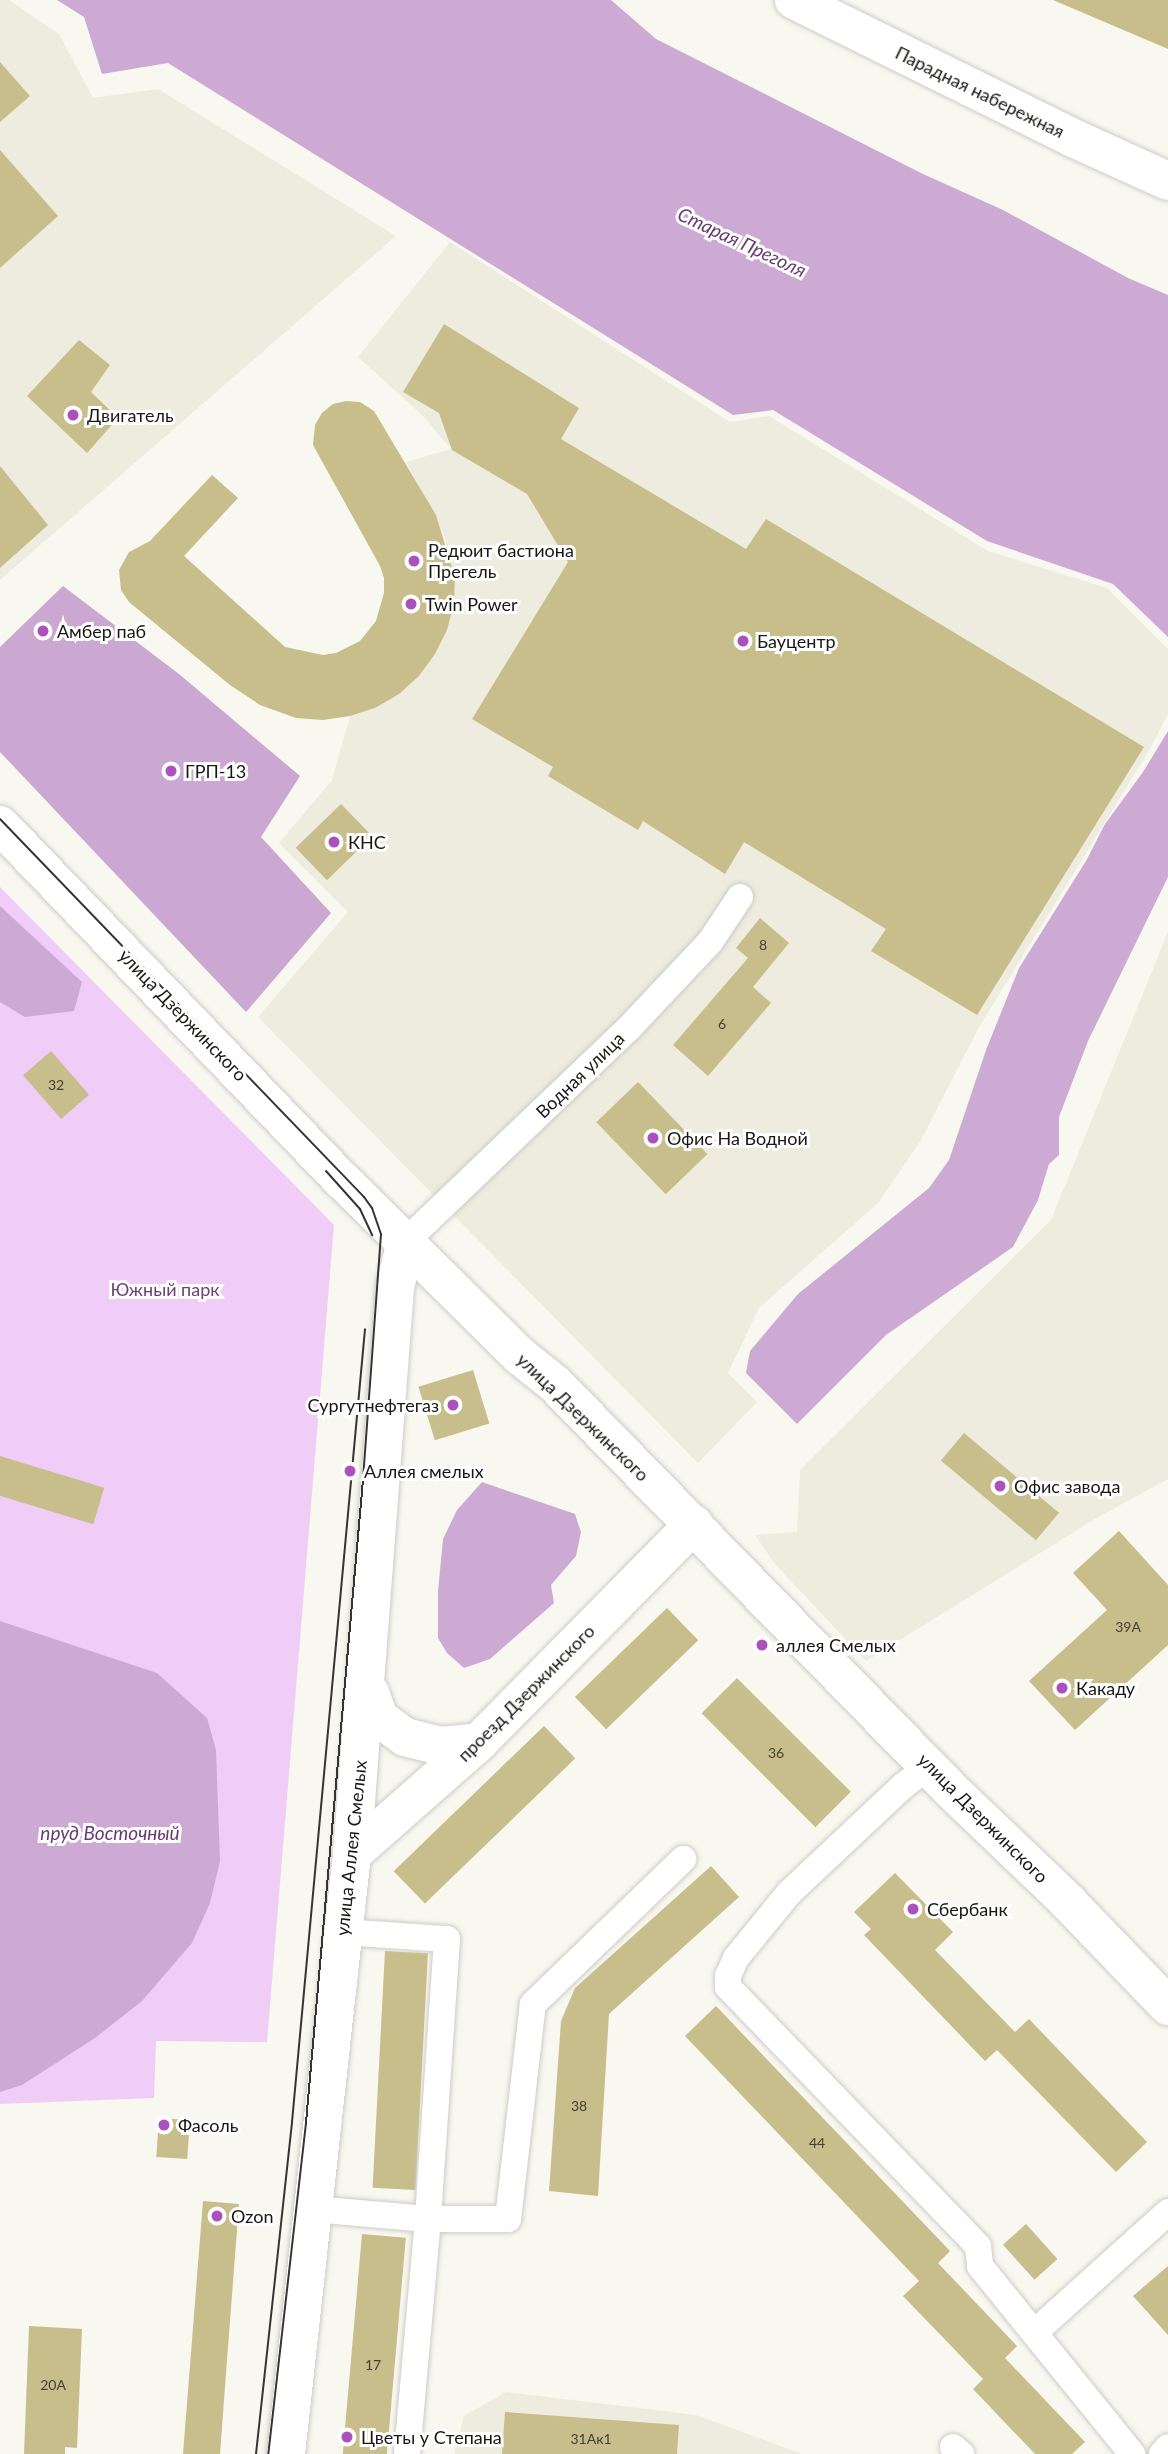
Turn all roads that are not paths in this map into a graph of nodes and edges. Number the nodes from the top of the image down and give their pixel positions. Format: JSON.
{"nodes":[{"id":1,"x":794,"y":0,"type":"edge"},
{"id":2,"x":1168,"y":181,"type":"edge"},
{"id":3,"x":0,"y":825,"type":"edge"},
{"id":4,"x":740,"y":897,"type":"dead end"},
{"id":5,"x":406,"y":1241,"type":"junction"},
{"id":6,"x":694,"y":1524,"type":"junction"},
{"id":7,"x":365,"y":1693,"type":"junction"},
{"id":8,"x":479,"y":1742,"type":"junction"},
{"id":9,"x":930,"y":1766,"type":"junction"},
{"id":10,"x":352,"y":1854,"type":"junction"},
{"id":11,"x":683,"y":1859,"type":"dead end"},
{"id":12,"x":343,"y":1932,"type":"junction"},
{"id":13,"x":1168,"y":2006,"type":"edge"},
{"id":14,"x":313,"y":2208,"type":"junction"},
{"id":15,"x":1168,"y":2213,"type":"edge"},
{"id":16,"x":428,"y":2219,"type":"junction"},
{"id":17,"x":1036,"y":2331,"type":"junction"},
{"id":18,"x":1168,"y":2447,"type":"edge"},
{"id":19,"x":286,"y":2454,"type":"edge"},
{"id":20,"x":407,"y":2454,"type":"edge"},
{"id":21,"x":1132,"y":2454,"type":"edge"},
{"id":22,"x":1162,"y":2454,"type":"edge"}],
"edges":[{"from":1,"to":2,"type":"main road","name":"Парадная набережная"},
{"from":3,"to":5,"type":"main road","name":"улица Дзержинского"},
{"from":4,"to":5,"type":"street","name":"Водная улица"},
{"from":5,"to":6,"type":"main road","name":"улица Дзержинского"},
{"from":5,"to":7,"type":"main road","name":"улица Аллея Смелых"},
{"from":6,"to":8,"type":"main road","name":"проезд Дзержинского"},
{"from":6,"to":9,"type":"main road","name":"улица Дзержинского"},
{"from":7,"to":8,"type":"main road"},
{"from":7,"to":10,"type":"main road","name":"улица Аллея Смелых"},
{"from":8,"to":10,"type":"main road","name":"проезд Дзержинского"},
{"from":9,"to":13,"type":"main road","name":"улица Дзержинского"},
{"from":9,"to":17,"type":"street"},
{"from":10,"to":12,"type":"main road","name":"улица Аллея Смелых"},
{"from":11,"to":16,"type":"street"},
{"from":12,"to":14,"type":"main road","name":"улица Аллея Смелых"},
{"from":12,"to":16,"type":"street"},
{"from":14,"to":16,"type":"street"},
{"from":14,"to":19,"type":"main road","name":"улица Аллея Смелых"},
{"from":15,"to":17,"type":"street"},
{"from":16,"to":20,"type":"street"},
{"from":17,"to":21,"type":"street"},
{"from":18,"to":22,"type":"street"}]}
